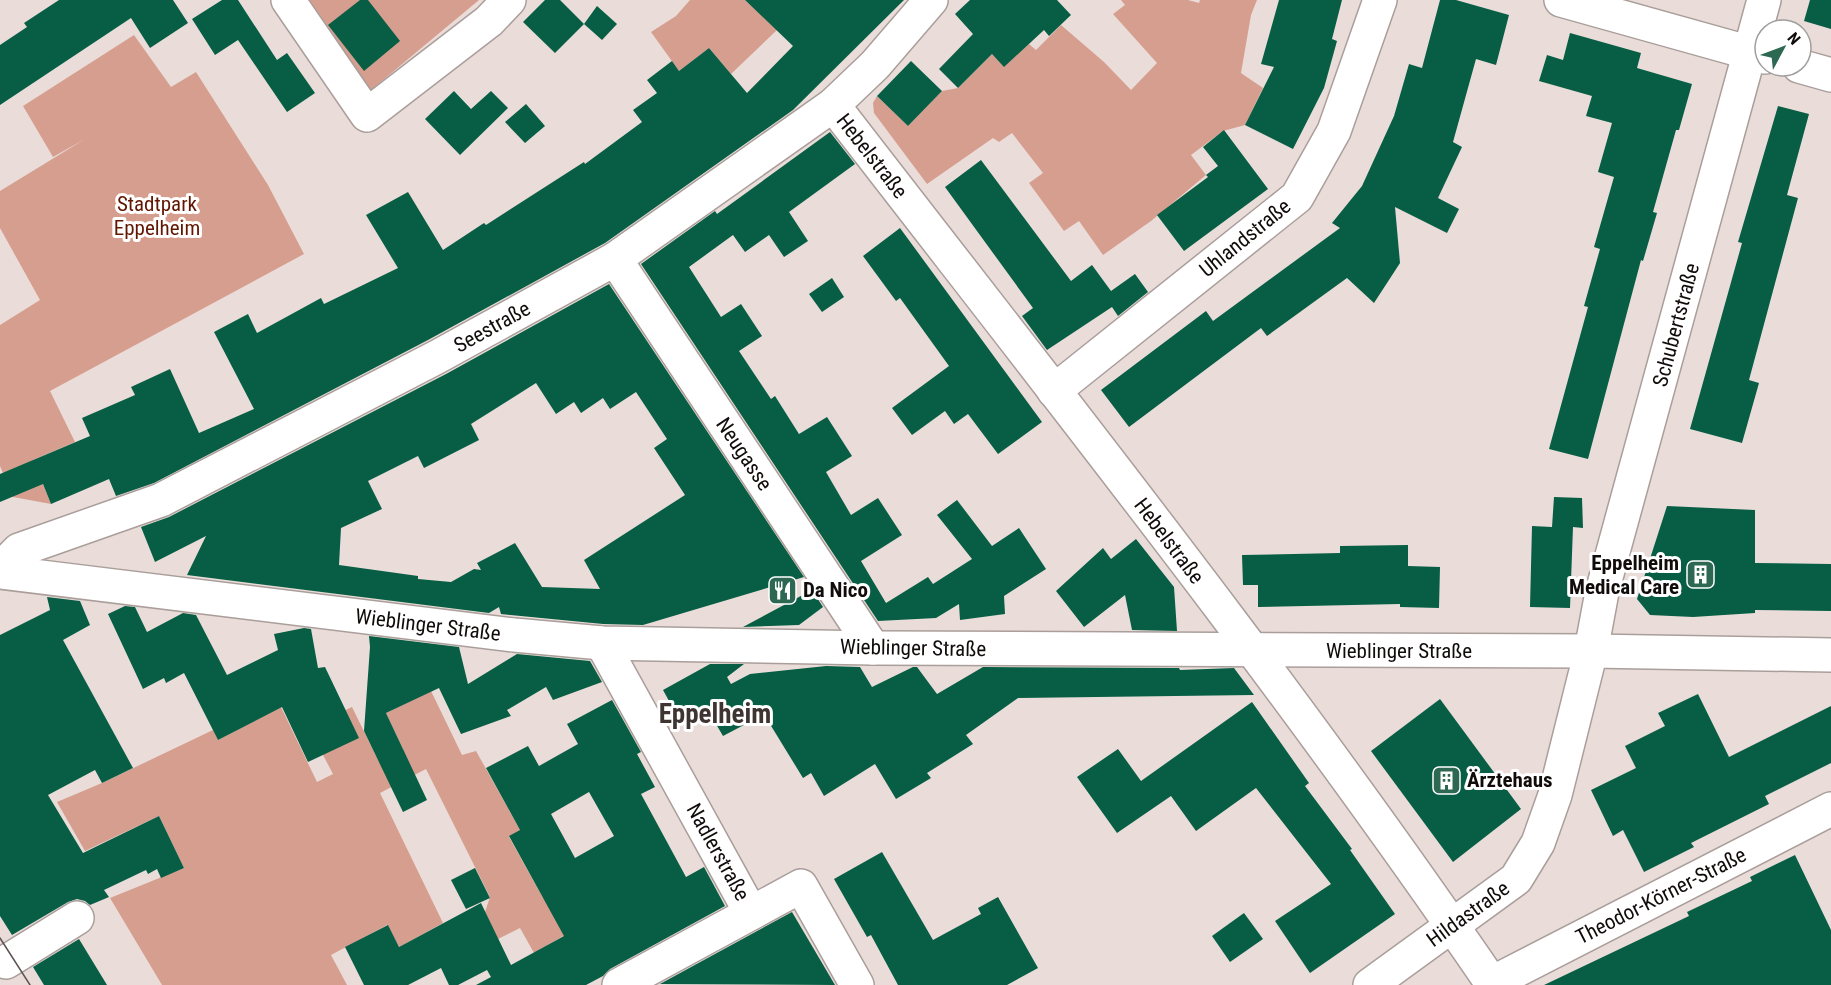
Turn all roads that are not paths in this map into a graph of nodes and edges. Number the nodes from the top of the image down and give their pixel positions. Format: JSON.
{"nodes":[{"id":1,"x":288,"y":0,"type":"edge"},
{"id":2,"x":509,"y":0,"type":"edge"},
{"id":3,"x":931,"y":0,"type":"edge"},
{"id":4,"x":1380,"y":0,"type":"edge"},
{"id":5,"x":1561,"y":0,"type":"edge"},
{"id":6,"x":1764,"y":0,"type":"edge"},
{"id":7,"x":1762,"y":18,"type":"edge"},
{"id":8,"x":1753,"y":54,"type":"edge"},
{"id":9,"x":1753,"y":69,"type":"edge"},
{"id":10,"x":1813,"y":70,"type":"edge"},
{"id":11,"x":1831,"y":75,"type":"edge"},
{"id":12,"x":833,"y":105,"type":"junction"},
{"id":13,"x":615,"y":259,"type":"junction"},
{"id":14,"x":1054,"y":391,"type":"junction"},
{"id":15,"x":0,"y":571,"type":"edge"},
{"id":16,"x":602,"y":643,"type":"junction"},
{"id":17,"x":873,"y":648,"type":"junction"},
{"id":18,"x":1253,"y":651,"type":"junction"},
{"id":19,"x":1591,"y":651,"type":"junction"},
{"id":20,"x":1831,"y":655,"type":"edge"},
{"id":21,"x":1831,"y":809,"type":"edge"},
{"id":22,"x":751,"y":913,"type":"junction"},
{"id":23,"x":77,"y":918,"type":"dead end"},
{"id":24,"x":1453,"y":925,"type":"junction"},
{"id":25,"x":9,"y":966,"type":"edge"},
{"id":26,"x":1492,"y":984,"type":"edge"},
{"id":27,"x":619,"y":985,"type":"edge"},
{"id":28,"x":857,"y":985,"type":"edge"},
{"id":29,"x":1370,"y":985,"type":"edge"}],
"edges":[{"from":1,"to":2,"type":"street"},
{"from":3,"to":12,"type":"street","name":"Seestraße"},
{"from":4,"to":14,"type":"street","name":"Uhlandstraße"},
{"from":5,"to":8,"type":"street"},
{"from":6,"to":7,"type":"street","name":"Schubertstraße"},
{"from":9,"to":19,"type":"street","name":"Schubertstraße"},
{"from":10,"to":11,"type":"street"},
{"from":12,"to":13,"type":"street","name":"Seestraße"},
{"from":12,"to":14,"type":"street","name":"Hebelstraße"},
{"from":13,"to":15,"type":"street","name":"Seestraße"},
{"from":13,"to":17,"type":"street","name":"Neugasse"},
{"from":14,"to":18,"type":"street","name":"Hebelstraße"},
{"from":15,"to":16,"type":"street","name":"Wieblinger Straße"},
{"from":16,"to":17,"type":"street","name":"Wieblinger Straße"},
{"from":16,"to":22,"type":"street","name":"Nadlerstraße"},
{"from":17,"to":18,"type":"street","name":"Wieblinger Straße"},
{"from":18,"to":19,"type":"street","name":"Wieblinger Straße"},
{"from":18,"to":24,"type":"street","name":"Hebelstraße"},
{"from":19,"to":20,"type":"street","name":"Wieblinger Straße"},
{"from":19,"to":24,"type":"street","name":"Hildastraße"},
{"from":21,"to":26,"type":"street","name":"Theodor-Körner-Straße"},
{"from":22,"to":27,"type":"street"},
{"from":22,"to":28,"type":"street","name":"Nadlerstraße"},
{"from":23,"to":25,"type":"street"},
{"from":24,"to":26,"type":"street","name":"Hebelstraße"},
{"from":24,"to":29,"type":"street","name":"Hildastraße"}]}
